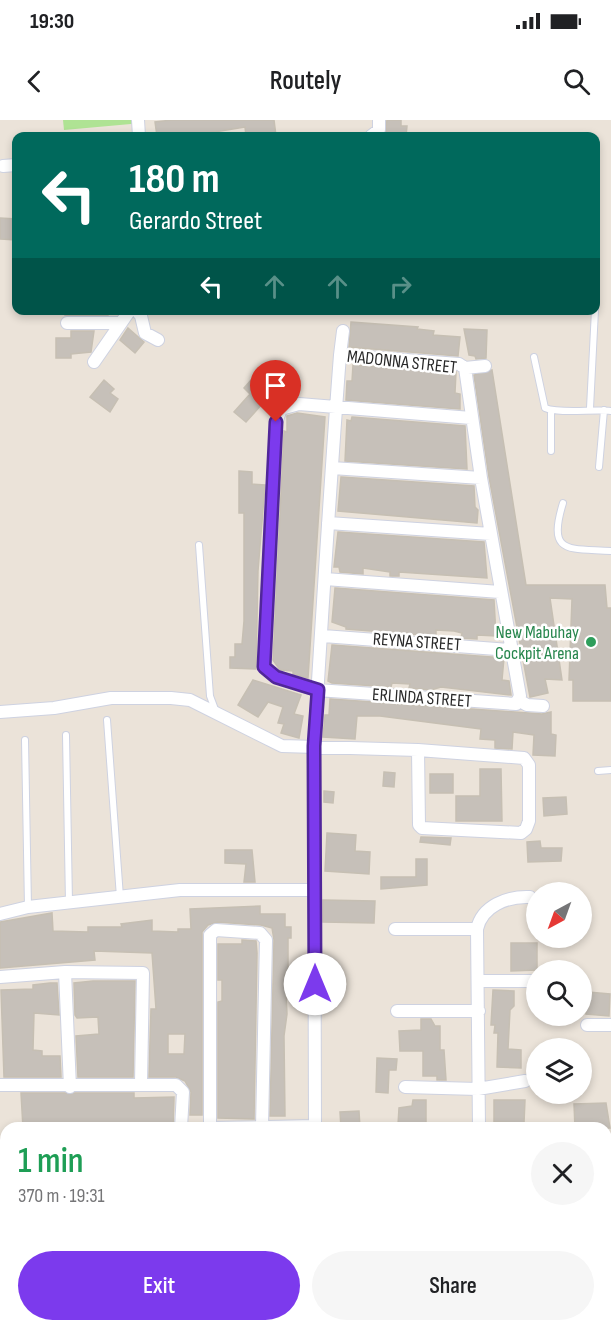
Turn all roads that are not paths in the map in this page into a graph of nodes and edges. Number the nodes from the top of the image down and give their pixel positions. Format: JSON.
{"nodes":[{"id":1,"x":12,"y":165,"type":"edge"},
{"id":2,"x":3,"y":166,"type":"dead end"},
{"id":3,"x":127,"y":315,"type":"edge"},
{"id":4,"x":140,"y":315,"type":"edge"},
{"id":5,"x":595,"y":315,"type":"edge"},
{"id":6,"x":67,"y":323,"type":"dead end"},
{"id":7,"x":121,"y":323,"type":"junction"},
{"id":8,"x":343,"y":331,"type":"dead end"},
{"id":9,"x":158,"y":340,"type":"dead end"},
{"id":10,"x":340,"y":355,"type":"junction"},
{"id":11,"x":534,"y":357,"type":"dead end"},
{"id":12,"x":94,"y":362,"type":"dead end"},
{"id":13,"x":485,"y":366,"type":"dead end"},
{"id":14,"x":465,"y":368,"type":"junction"},
{"id":15,"x":336,"y":407,"type":"junction"},
{"id":16,"x":590,"y":408,"type":"junction"},
{"id":17,"x":608,"y":410,"type":"edge"},
{"id":18,"x":551,"y":411,"type":"junction"},
{"id":19,"x":471,"y":418,"type":"junction"},
{"id":20,"x":551,"y":451,"type":"dead end"},
{"id":21,"x":599,"y":467,"type":"dead end"},
{"id":22,"x":332,"y":468,"type":"junction"},
{"id":23,"x":481,"y":478,"type":"junction"},
{"id":24,"x":563,"y":503,"type":"dead end"},
{"id":25,"x":328,"y":523,"type":"junction"},
{"id":26,"x":490,"y":534,"type":"junction"},
{"id":27,"x":199,"y":545,"type":"dead end"},
{"id":28,"x":611,"y":551,"type":"edge"},
{"id":29,"x":325,"y":579,"type":"junction"},
{"id":30,"x":500,"y":592,"type":"junction"},
{"id":31,"x":323,"y":636,"type":"junction"},
{"id":32,"x":510,"y":650,"type":"junction"},
{"id":33,"x":318,"y":690,"type":"junction"},
{"id":34,"x":520,"y":698,"type":"junction"},
{"id":35,"x":543,"y":706,"type":"dead end"},
{"id":36,"x":0,"y":712,"type":"edge"},
{"id":37,"x":217,"y":715,"type":"junction"},
{"id":38,"x":107,"y":720,"type":"dead end"},
{"id":39,"x":66,"y":735,"type":"dead end"},
{"id":40,"x":25,"y":740,"type":"dead end"},
{"id":41,"x":314,"y":746,"type":"junction"},
{"id":42,"x":418,"y":750,"type":"junction"},
{"id":43,"x":611,"y":770,"type":"edge"},
{"id":44,"x":598,"y":771,"type":"dead end"},
{"id":45,"x":315,"y":890,"type":"junction"},
{"id":46,"x":526,"y":897,"type":"edge"},
{"id":47,"x":120,"y":898,"type":"junction"},
{"id":48,"x":69,"y":903,"type":"junction"},
{"id":49,"x":28,"y":907,"type":"junction"},
{"id":50,"x":0,"y":914,"type":"edge"},
{"id":51,"x":395,"y":929,"type":"dead end"},
{"id":52,"x":477,"y":929,"type":"junction"},
{"id":53,"x":64,"y":972,"type":"junction"},
{"id":54,"x":0,"y":977,"type":"edge"},
{"id":55,"x":479,"y":981,"type":"junction"},
{"id":56,"x":526,"y":981,"type":"edge"},
{"id":57,"x":397,"y":1011,"type":"dead end"},
{"id":58,"x":479,"y":1011,"type":"junction"},
{"id":59,"x":592,"y":1025,"type":"edge"},
{"id":60,"x":611,"y":1025,"type":"edge"},
{"id":61,"x":525,"y":1081,"type":"dead end"},
{"id":62,"x":141,"y":1084,"type":"junction"},
{"id":63,"x":0,"y":1085,"type":"edge"},
{"id":64,"x":70,"y":1087,"type":"junction"},
{"id":65,"x":405,"y":1087,"type":"dead end"},
{"id":66,"x":478,"y":1089,"type":"junction"},
{"id":67,"x":181,"y":1122,"type":"edge"},
{"id":68,"x":208,"y":1122,"type":"edge"},
{"id":69,"x":262,"y":1122,"type":"edge"},
{"id":70,"x":315,"y":1122,"type":"edge"},
{"id":71,"x":479,"y":1122,"type":"edge"}],
"edges":[{"from":1,"to":2,"type":"street"},
{"from":3,"to":7,"type":"street"},
{"from":4,"to":9,"type":"street"},
{"from":5,"to":16,"type":"lane"},
{"from":6,"to":7,"type":"street"},
{"from":7,"to":12,"type":"street"},
{"from":8,"to":10,"type":"street"},
{"from":10,"to":14,"type":"street","name":"MADONNA STREET"},
{"from":10,"to":15,"type":"street","name":"MADONNA STREET"},
{"from":11,"to":18,"type":"lane"},
{"from":13,"to":14,"type":"street"},
{"from":14,"to":19,"type":"street","name":"MADONNA STREET"},
{"from":15,"to":19,"type":"street"},
{"from":15,"to":22,"type":"street","name":"MADONNA STREET"},
{"from":15,"to":33,"type":"street","name":"ERLINDA STREET"},
{"from":16,"to":17,"type":"lane"},
{"from":16,"to":18,"type":"lane"},
{"from":17,"to":21,"type":"lane"},
{"from":18,"to":20,"type":"lane"},
{"from":19,"to":23,"type":"street","name":"MADONNA STREET"},
{"from":22,"to":23,"type":"street"},
{"from":22,"to":25,"type":"street","name":"MADONNA STREET"},
{"from":23,"to":26,"type":"street","name":"MADONNA STREET"},
{"from":24,"to":28,"type":"lane"},
{"from":25,"to":26,"type":"street"},
{"from":25,"to":29,"type":"street","name":"MADONNA STREET"},
{"from":26,"to":30,"type":"street","name":"MADONNA STREET"},
{"from":27,"to":37,"type":"lane"},
{"from":29,"to":30,"type":"street"},
{"from":29,"to":31,"type":"street","name":"MADONNA STREET"},
{"from":30,"to":32,"type":"street","name":"MADONNA STREET"},
{"from":31,"to":32,"type":"street","name":"REYNA STREET"},
{"from":31,"to":33,"type":"street","name":"MADONNA STREET"},
{"from":32,"to":34,"type":"street","name":"MADONNA STREET"},
{"from":33,"to":34,"type":"street","name":"ERLINDA STREET"},
{"from":33,"to":41,"type":"street","name":"MADONNA STREET"},
{"from":34,"to":35,"type":"street","name":"ERLINDA STREET"},
{"from":36,"to":37,"type":"street"},
{"from":37,"to":41,"type":"street"},
{"from":38,"to":47,"type":"lane"},
{"from":39,"to":48,"type":"lane"},
{"from":40,"to":49,"type":"lane"},
{"from":41,"to":42,"type":"street"},
{"from":41,"to":45,"type":"street","name":"MADONNA STREET"},
{"from":42,"to":42,"type":"street"},
{"from":43,"to":44,"type":"lane"},
{"from":45,"to":47,"type":"street"},
{"from":45,"to":70,"type":"street","name":"MADONNA STREET"},
{"from":46,"to":52,"type":"street"},
{"from":47,"to":48,"type":"street"},
{"from":48,"to":49,"type":"street"},
{"from":49,"to":50,"type":"street"},
{"from":51,"to":52,"type":"street"},
{"from":52,"to":55,"type":"street"},
{"from":53,"to":54,"type":"street"},
{"from":53,"to":62,"type":"street"},
{"from":53,"to":64,"type":"street"},
{"from":55,"to":56,"type":"street"},
{"from":55,"to":58,"type":"street"},
{"from":57,"to":58,"type":"street"},
{"from":58,"to":66,"type":"street"},
{"from":59,"to":60,"type":"street"},
{"from":61,"to":66,"type":"street"},
{"from":62,"to":64,"type":"street"},
{"from":62,"to":67,"type":"street"},
{"from":63,"to":64,"type":"street"},
{"from":65,"to":66,"type":"street"},
{"from":66,"to":71,"type":"street"},
{"from":68,"to":69,"type":"street"}]}
